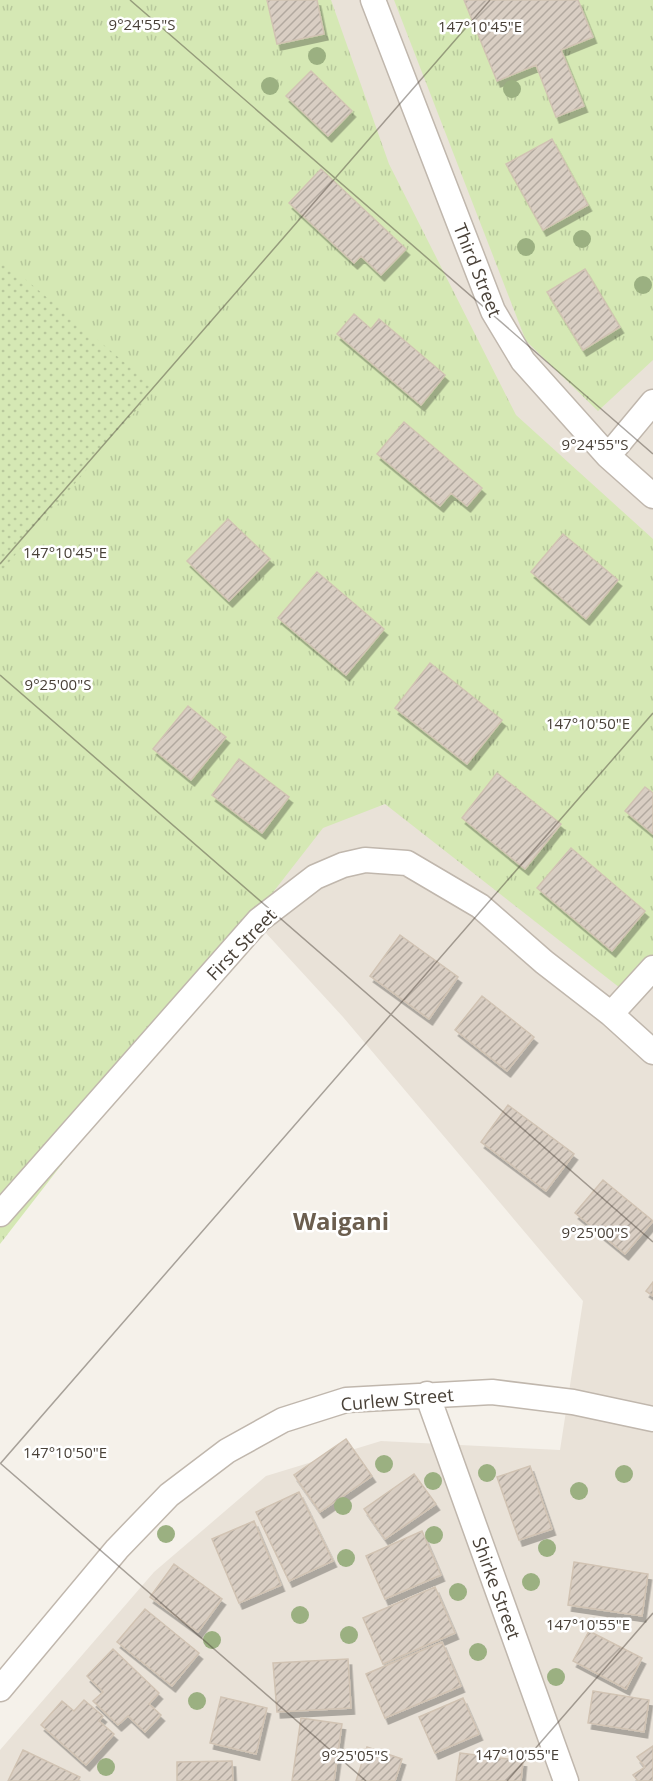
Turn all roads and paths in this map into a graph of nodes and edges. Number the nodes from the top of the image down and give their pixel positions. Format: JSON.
{"nodes":[{"id":1,"x":373,"y":0,"type":"edge"},
{"id":2,"x":653,"y":402,"type":"edge"},
{"id":3,"x":608,"y":456,"type":"junction"},
{"id":4,"x":653,"y":496,"type":"edge"},
{"id":5,"x":653,"y":968,"type":"edge"},
{"id":6,"x":611,"y":1014,"type":"junction"},
{"id":7,"x":653,"y":1052,"type":"edge"},
{"id":8,"x":0,"y":1214,"type":"edge"},
{"id":9,"x":427,"y":1394,"type":"junction"},
{"id":10,"x":653,"y":1419,"type":"edge"},
{"id":11,"x":0,"y":1689,"type":"edge"},
{"id":12,"x":566,"y":1781,"type":"edge"}],
"edges":[{"from":1,"to":3,"type":"street","name":"Third Street"},
{"from":2,"to":3,"type":"street"},
{"from":3,"to":4,"type":"street","name":"Third Street"},
{"from":5,"to":6,"type":"street"},
{"from":6,"to":7,"type":"street","name":"First Street"},
{"from":6,"to":8,"type":"street","name":"First Street"},
{"from":9,"to":10,"type":"street","name":"Curlew Street"},
{"from":9,"to":11,"type":"street","name":"Curlew Street"},
{"from":9,"to":12,"type":"street","name":"Shirke Street"}]}
